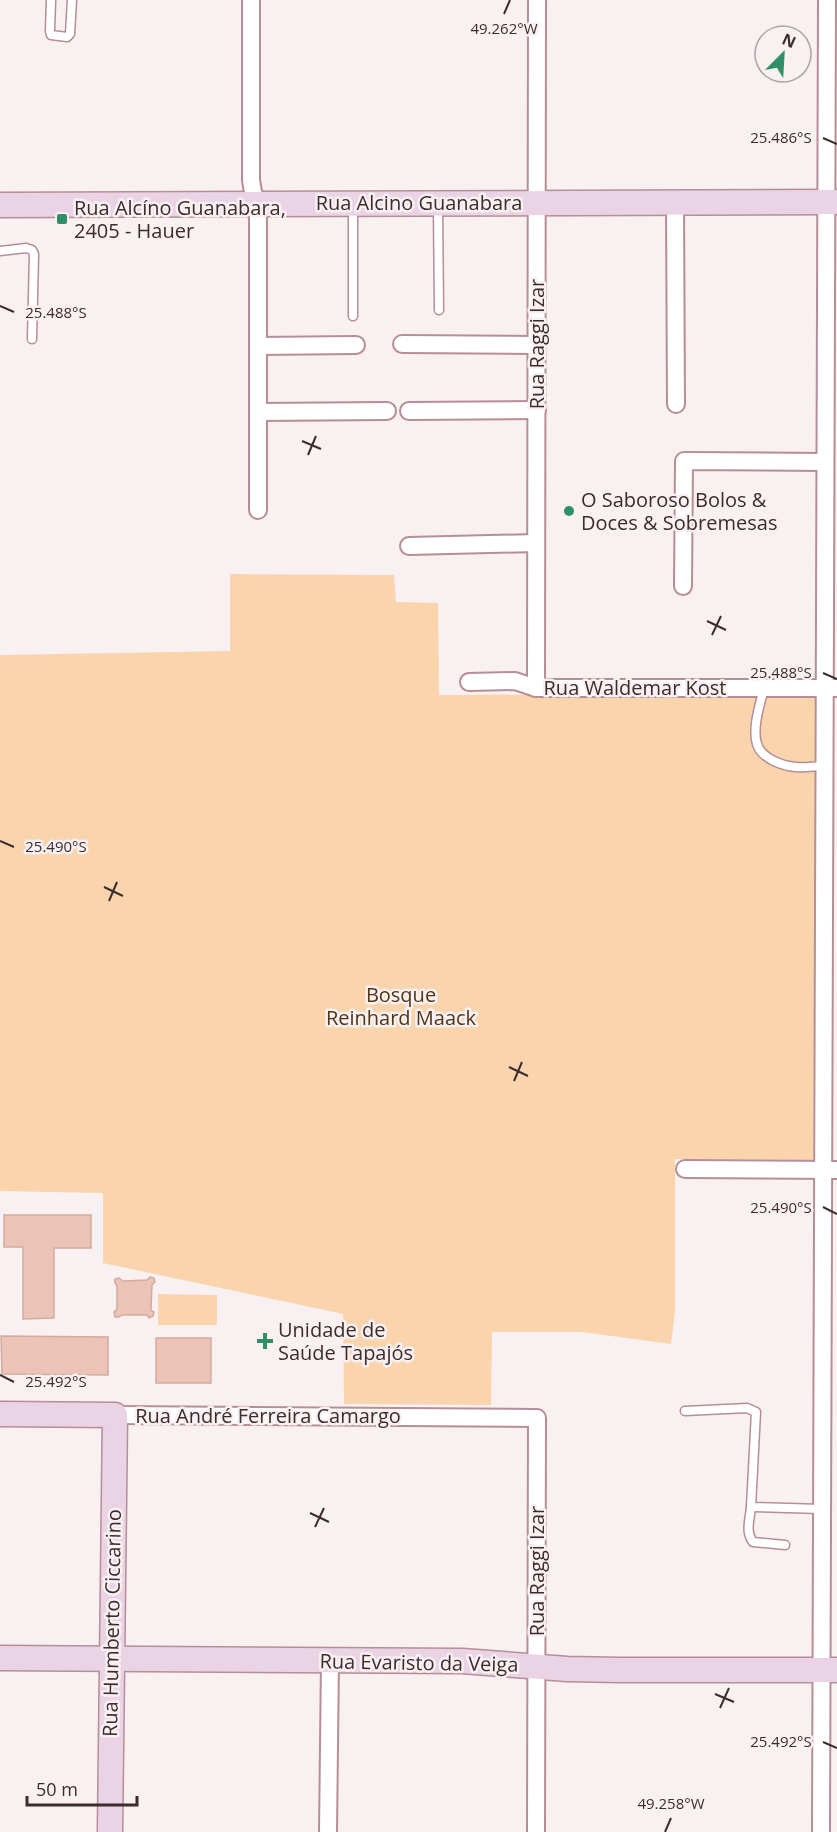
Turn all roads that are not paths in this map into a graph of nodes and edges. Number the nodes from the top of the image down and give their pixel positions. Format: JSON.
{"nodes":[{"id":1,"x":51,"y":0,"type":"edge"},
{"id":2,"x":72,"y":0,"type":"edge"},
{"id":3,"x":251,"y":0,"type":"edge"},
{"id":4,"x":537,"y":0,"type":"edge"},
{"id":5,"x":826,"y":0,"type":"edge"},
{"id":6,"x":675,"y":202,"type":"junction"},
{"id":7,"x":831,"y":202,"type":"edge"},
{"id":8,"x":438,"y":203,"type":"junction"},
{"id":9,"x":537,"y":203,"type":"junction"},
{"id":10,"x":258,"y":204,"type":"junction"},
{"id":11,"x":353,"y":204,"type":"junction"},
{"id":12,"x":0,"y":205,"type":"edge"},
{"id":13,"x":0,"y":251,"type":"edge"},
{"id":14,"x":439,"y":310,"type":"dead end"},
{"id":15,"x":353,"y":316,"type":"dead end"},
{"id":16,"x":32,"y":339,"type":"dead end"},
{"id":17,"x":402,"y":344,"type":"dead end"},
{"id":18,"x":356,"y":345,"type":"dead end"},
{"id":19,"x":537,"y":345,"type":"junction"},
{"id":20,"x":258,"y":346,"type":"junction"},
{"id":21,"x":676,"y":404,"type":"dead end"},
{"id":22,"x":537,"y":410,"type":"junction"},
{"id":23,"x":387,"y":411,"type":"dead end"},
{"id":24,"x":409,"y":411,"type":"dead end"},
{"id":25,"x":258,"y":412,"type":"junction"},
{"id":26,"x":825,"y":462,"type":"junction"},
{"id":27,"x":258,"y":510,"type":"dead end"},
{"id":28,"x":536,"y":543,"type":"junction"},
{"id":29,"x":408,"y":546,"type":"dead end"},
{"id":30,"x":683,"y":586,"type":"dead end"},
{"id":31,"x":469,"y":682,"type":"dead end"},
{"id":32,"x":536,"y":688,"type":"junction"},
{"id":33,"x":764,"y":688,"type":"junction"},
{"id":34,"x":831,"y":688,"type":"edge"},
{"id":35,"x":824,"y":766,"type":"junction"},
{"id":36,"x":685,"y":1170,"type":"dead end"},
{"id":37,"x":830,"y":1170,"type":"edge"},
{"id":38,"x":686,"y":1411,"type":"dead end"},
{"id":39,"x":0,"y":1414,"type":"edge"},
{"id":40,"x":115,"y":1415,"type":"junction"},
{"id":41,"x":537,"y":1418,"type":"joint"},
{"id":42,"x":751,"y":1507,"type":"junction"},
{"id":43,"x":822,"y":1509,"type":"junction"},
{"id":44,"x":785,"y":1545,"type":"dead end"},
{"id":45,"x":0,"y":1659,"type":"edge"},
{"id":46,"x":112,"y":1659,"type":"junction"},
{"id":47,"x":330,"y":1660,"type":"junction"},
{"id":48,"x":536,"y":1666,"type":"junction"},
{"id":49,"x":829,"y":1670,"type":"edge"},
{"id":50,"x":110,"y":1832,"type":"edge"},
{"id":51,"x":328,"y":1832,"type":"edge"},
{"id":52,"x":536,"y":1832,"type":"edge"},
{"id":53,"x":820,"y":1832,"type":"edge"}],
"edges":[{"from":1,"to":2,"type":"lane"},
{"from":3,"to":10,"type":"street"},
{"from":4,"to":9,"type":"street","name":"Rua Raggi Izar"},
{"from":5,"to":7,"type":"street"},
{"from":6,"to":7,"type":"street","name":"Rua Alcino Guanabara"},
{"from":6,"to":9,"type":"street","name":"Rua Alcino Guanabara"},
{"from":6,"to":21,"type":"street"},
{"from":7,"to":26,"type":"street"},
{"from":8,"to":9,"type":"street","name":"Rua Alcino Guanabara"},
{"from":8,"to":11,"type":"street","name":"Rua Alcino Guanabara"},
{"from":8,"to":14,"type":"lane"},
{"from":9,"to":19,"type":"street","name":"Rua Raggi Izar"},
{"from":10,"to":11,"type":"street","name":"Rua Alcino Guanabara"},
{"from":10,"to":12,"type":"street","name":"Rua Alcino Guanabara"},
{"from":10,"to":20,"type":"street"},
{"from":11,"to":15,"type":"lane"},
{"from":13,"to":16,"type":"lane"},
{"from":17,"to":19,"type":"street"},
{"from":18,"to":20,"type":"street"},
{"from":19,"to":22,"type":"street","name":"Rua Raggi Izar"},
{"from":20,"to":25,"type":"street"},
{"from":22,"to":24,"type":"street"},
{"from":22,"to":28,"type":"street","name":"Rua Raggi Izar"},
{"from":23,"to":25,"type":"street"},
{"from":25,"to":27,"type":"street"},
{"from":26,"to":30,"type":"street"},
{"from":26,"to":34,"type":"street"},
{"from":28,"to":29,"type":"street"},
{"from":28,"to":32,"type":"street","name":"Rua Raggi Izar"},
{"from":31,"to":32,"type":"street","name":"Rua Waldemar Kost"},
{"from":32,"to":33,"type":"street","name":"Rua Waldemar Kost"},
{"from":33,"to":34,"type":"street","name":"Rua Waldemar Kost"},
{"from":33,"to":35,"type":"lane"},
{"from":34,"to":35,"type":"street"},
{"from":35,"to":37,"type":"street"},
{"from":36,"to":37,"type":"street"},
{"from":37,"to":43,"type":"street"},
{"from":38,"to":42,"type":"lane"},
{"from":39,"to":40,"type":"street","name":"Rua André Ferreira Camargo"},
{"from":40,"to":41,"type":"street","name":"Rua André Ferreira Camargo"},
{"from":40,"to":46,"type":"street","name":"Rua Humberto Ciccarino"},
{"from":41,"to":48,"type":"street","name":"Rua Raggi Izar"},
{"from":42,"to":43,"type":"lane"},
{"from":42,"to":44,"type":"lane"},
{"from":43,"to":49,"type":"street"},
{"from":45,"to":46,"type":"street","name":"Rua Evaristo da Veiga"},
{"from":46,"to":47,"type":"street","name":"Rua Evaristo da Veiga"},
{"from":46,"to":50,"type":"street","name":"Rua Humberto Ciccarino"},
{"from":47,"to":48,"type":"street","name":"Rua Evaristo da Veiga"},
{"from":47,"to":51,"type":"street"},
{"from":48,"to":49,"type":"street","name":"Rua Evaristo da Veiga"},
{"from":48,"to":52,"type":"street","name":"Rua Raggi Izar"},
{"from":49,"to":53,"type":"street"}]}
